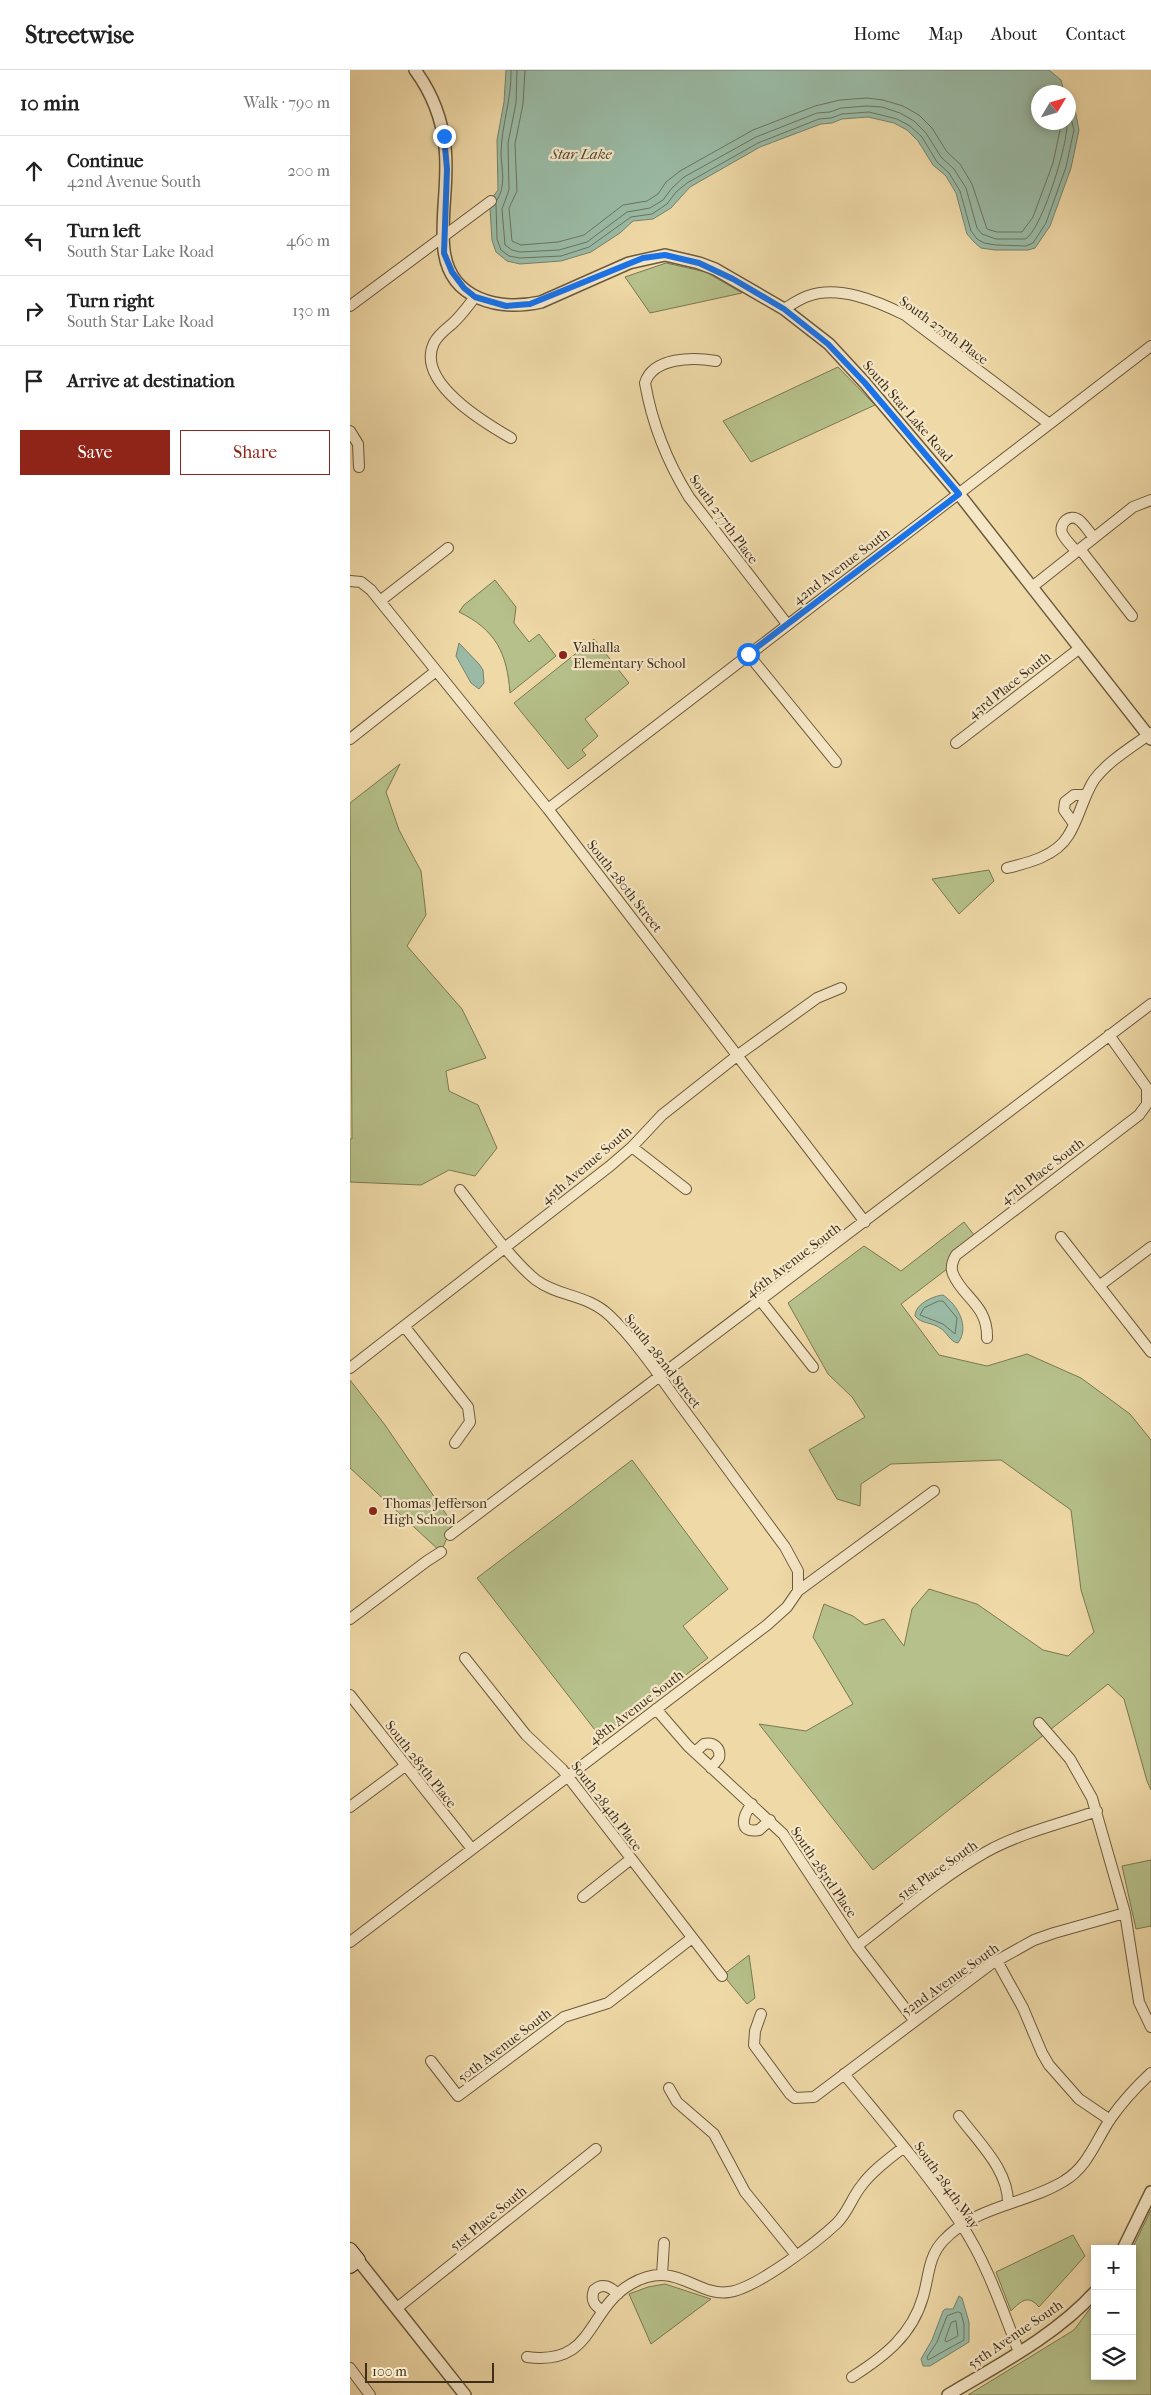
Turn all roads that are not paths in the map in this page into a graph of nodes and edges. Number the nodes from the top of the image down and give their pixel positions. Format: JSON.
{"nodes":[{"id":1,"x":415,"y":70,"type":"edge"},
{"id":2,"x":491,"y":201,"type":"dead end"},
{"id":3,"x":444,"y":235,"type":"junction"},
{"id":4,"x":475,"y":297,"type":"junction"},
{"id":5,"x":350,"y":306,"type":"edge"},
{"id":6,"x":784,"y":309,"type":"junction"},
{"id":7,"x":1151,"y":346,"type":"edge"},
{"id":8,"x":716,"y":361,"type":"dead end"},
{"id":9,"x":1048,"y":423,"type":"junction"},
{"id":10,"x":350,"y":431,"type":"edge"},
{"id":11,"x":511,"y":438,"type":"dead end"},
{"id":12,"x":359,"y":467,"type":"dead end"},
{"id":13,"x":959,"y":494,"type":"junction"},
{"id":14,"x":1151,"y":500,"type":"edge"},
{"id":15,"x":1094,"y":538,"type":"junction"},
{"id":16,"x":448,"y":548,"type":"dead end"},
{"id":17,"x":1078,"y":551,"type":"junction"},
{"id":18,"x":351,"y":581,"type":"edge"},
{"id":19,"x":1032,"y":587,"type":"junction"},
{"id":20,"x":380,"y":601,"type":"junction"},
{"id":21,"x":1132,"y":616,"type":"dead end"},
{"id":22,"x":787,"y":624,"type":"junction"},
{"id":23,"x":1080,"y":648,"type":"junction"},
{"id":24,"x":748,"y":654,"type":"junction"},
{"id":25,"x":436,"y":671,"type":"junction"},
{"id":26,"x":1150,"y":736,"type":"edge"},
{"id":27,"x":350,"y":739,"type":"edge"},
{"id":28,"x":956,"y":743,"type":"dead end"},
{"id":29,"x":836,"y":762,"type":"dead end"},
{"id":30,"x":1086,"y":795,"type":"junction"},
{"id":31,"x":548,"y":809,"type":"junction"},
{"id":32,"x":1074,"y":824,"type":"junction"},
{"id":33,"x":1007,"y":868,"type":"dead end"},
{"id":34,"x":841,"y":988,"type":"dead end"},
{"id":35,"x":1151,"y":1004,"type":"edge"},
{"id":36,"x":1109,"y":1036,"type":"junction"},
{"id":37,"x":738,"y":1055,"type":"junction"},
{"id":38,"x":632,"y":1147,"type":"junction"},
{"id":39,"x":686,"y":1189,"type":"dead end"},
{"id":40,"x":460,"y":1190,"type":"dead end"},
{"id":41,"x":865,"y":1222,"type":"junction"},
{"id":42,"x":1060,"y":1237,"type":"dead end"},
{"id":43,"x":1151,"y":1247,"type":"edge"},
{"id":44,"x":507,"y":1248,"type":"junction"},
{"id":45,"x":1098,"y":1286,"type":"junction"},
{"id":46,"x":761,"y":1302,"type":"junction"},
{"id":47,"x":404,"y":1326,"type":"junction"},
{"id":48,"x":987,"y":1338,"type":"dead end"},
{"id":49,"x":1151,"y":1352,"type":"edge"},
{"id":50,"x":813,"y":1367,"type":"dead end"},
{"id":51,"x":350,"y":1368,"type":"edge"},
{"id":52,"x":660,"y":1377,"type":"junction"},
{"id":53,"x":455,"y":1443,"type":"dead end"},
{"id":54,"x":934,"y":1491,"type":"dead end"},
{"id":55,"x":450,"y":1535,"type":"dead end"},
{"id":56,"x":441,"y":1552,"type":"dead end"},
{"id":57,"x":798,"y":1591,"type":"junction"},
{"id":58,"x":350,"y":1619,"type":"edge"},
{"id":59,"x":465,"y":1658,"type":"dead end"},
{"id":60,"x":350,"y":1695,"type":"edge"},
{"id":61,"x":656,"y":1709,"type":"junction"},
{"id":62,"x":1039,"y":1723,"type":"dead end"},
{"id":63,"x":695,"y":1752,"type":"junction"},
{"id":64,"x":405,"y":1766,"type":"junction"},
{"id":65,"x":711,"y":1768,"type":"junction"},
{"id":66,"x":567,"y":1776,"type":"junction"},
{"id":67,"x":752,"y":1804,"type":"junction"},
{"id":68,"x":350,"y":1807,"type":"edge"},
{"id":69,"x":1096,"y":1811,"type":"junction"},
{"id":70,"x":770,"y":1820,"type":"junction"},
{"id":71,"x":472,"y":1849,"type":"junction"},
{"id":72,"x":631,"y":1859,"type":"junction"},
{"id":73,"x":583,"y":1897,"type":"dead end"},
{"id":74,"x":1125,"y":1913,"type":"junction"},
{"id":75,"x":692,"y":1938,"type":"junction"},
{"id":76,"x":350,"y":1942,"type":"edge"},
{"id":77,"x":856,"y":1946,"type":"junction"},
{"id":78,"x":997,"y":1961,"type":"junction"},
{"id":79,"x":722,"y":1976,"type":"dead end"},
{"id":80,"x":761,"y":2014,"type":"dead end"},
{"id":81,"x":914,"y":2020,"type":"junction"},
{"id":82,"x":1151,"y":2026,"type":"edge"},
{"id":83,"x":431,"y":2061,"type":"dead end"},
{"id":84,"x":1151,"y":2073,"type":"edge"},
{"id":85,"x":844,"y":2074,"type":"junction"},
{"id":86,"x":670,"y":2088,"type":"dead end"},
{"id":87,"x":959,"y":2116,"type":"dead end"},
{"id":88,"x":1110,"y":2120,"type":"junction"},
{"id":89,"x":904,"y":2147,"type":"junction"},
{"id":90,"x":596,"y":2149,"type":"dead end"},
{"id":91,"x":1151,"y":2192,"type":"edge"},
{"id":92,"x":1008,"y":2204,"type":"junction"},
{"id":93,"x":962,"y":2225,"type":"junction"},
{"id":94,"x":664,"y":2242,"type":"dead end"},
{"id":95,"x":1125,"y":2245,"type":"edge"},
{"id":96,"x":796,"y":2255,"type":"junction"},
{"id":97,"x":353,"y":2259,"type":"edge"},
{"id":98,"x":662,"y":2275,"type":"junction"},
{"id":99,"x":618,"y":2294,"type":"junction"},
{"id":100,"x":1091,"y":2296,"type":"edge"},
{"id":101,"x":397,"y":2308,"type":"junction"},
{"id":102,"x":603,"y":2311,"type":"junction"},
{"id":103,"x":1019,"y":2352,"type":"junction"},
{"id":104,"x":527,"y":2357,"type":"dead end"},
{"id":105,"x":350,"y":2368,"type":"edge"},
{"id":106,"x":852,"y":2377,"type":"dead end"},
{"id":107,"x":370,"y":2395,"type":"edge"},
{"id":108,"x":465,"y":2395,"type":"edge"},
{"id":109,"x":948,"y":2395,"type":"edge"}],
"edges":[{"from":1,"to":3,"type":"street","name":"South Star Lake Road"},
{"from":2,"to":3,"type":"street"},
{"from":3,"to":4,"type":"street","name":"South Star Lake Road"},
{"from":3,"to":5,"type":"street"},
{"from":4,"to":6,"type":"street","name":"South Star Lake Road"},
{"from":4,"to":11,"type":"street"},
{"from":6,"to":9,"type":"street","name":"South 275th Place"},
{"from":6,"to":13,"type":"street","name":"South Star Lake Road"},
{"from":7,"to":9,"type":"street","name":"42nd Avenue South"},
{"from":8,"to":22,"type":"street","name":"South 277th Place"},
{"from":9,"to":13,"type":"street","name":"42nd Avenue South"},
{"from":10,"to":12,"type":"street"},
{"from":13,"to":19,"type":"street","name":"South Star Lake Road"},
{"from":13,"to":22,"type":"street","name":"42nd Avenue South"},
{"from":14,"to":15,"type":"street"},
{"from":15,"to":17,"type":"street"},
{"from":15,"to":17,"type":"street"},
{"from":16,"to":20,"type":"street"},
{"from":17,"to":19,"type":"street"},
{"from":17,"to":21,"type":"street"},
{"from":18,"to":20,"type":"street","name":"South 280th Street"},
{"from":19,"to":23,"type":"street","name":"South Star Lake Road"},
{"from":20,"to":25,"type":"street","name":"South 280th Street"},
{"from":22,"to":24,"type":"street","name":"42nd Avenue South"},
{"from":23,"to":26,"type":"street","name":"South Star Lake Road"},
{"from":23,"to":28,"type":"street","name":"43rd Place South"},
{"from":24,"to":29,"type":"street"},
{"from":24,"to":31,"type":"street","name":"42nd Avenue South"},
{"from":25,"to":27,"type":"street"},
{"from":25,"to":31,"type":"street","name":"South 280th Street"},
{"from":26,"to":30,"type":"street"},
{"from":30,"to":32,"type":"street"},
{"from":30,"to":32,"type":"street"},
{"from":31,"to":37,"type":"street","name":"South 280th Street"},
{"from":32,"to":33,"type":"street"},
{"from":34,"to":37,"type":"street","name":"45th Avenue South"},
{"from":35,"to":36,"type":"street","name":"46th Avenue South"},
{"from":36,"to":41,"type":"street","name":"46th Avenue South"},
{"from":36,"to":48,"type":"street","name":"47th Place South"},
{"from":37,"to":38,"type":"street","name":"45th Avenue South"},
{"from":37,"to":41,"type":"street","name":"South 280th Street"},
{"from":38,"to":39,"type":"street"},
{"from":38,"to":44,"type":"street","name":"45th Avenue South"},
{"from":40,"to":44,"type":"street","name":"South 282nd Street"},
{"from":41,"to":46,"type":"street","name":"46th Avenue South"},
{"from":42,"to":45,"type":"street"},
{"from":43,"to":45,"type":"street"},
{"from":44,"to":47,"type":"street","name":"45th Avenue South"},
{"from":44,"to":52,"type":"street","name":"South 282nd Street"},
{"from":45,"to":49,"type":"street"},
{"from":46,"to":50,"type":"street"},
{"from":46,"to":52,"type":"street","name":"46th Avenue South"},
{"from":47,"to":51,"type":"street","name":"45th Avenue South"},
{"from":47,"to":53,"type":"street"},
{"from":52,"to":55,"type":"street","name":"46th Avenue South"},
{"from":52,"to":57,"type":"street","name":"South 282nd Street"},
{"from":54,"to":57,"type":"street","name":"48th Avenue South"},
{"from":56,"to":58,"type":"street"},
{"from":57,"to":61,"type":"street","name":"48th Avenue South"},
{"from":59,"to":66,"type":"street","name":"South 284th Place"},
{"from":60,"to":64,"type":"street","name":"South 285th Place"},
{"from":61,"to":63,"type":"street","name":"South 283rd Place"},
{"from":61,"to":66,"type":"street","name":"48th Avenue South"},
{"from":62,"to":69,"type":"street"},
{"from":63,"to":65,"type":"street","name":"South 283rd Place"},
{"from":63,"to":65,"type":"street"},
{"from":64,"to":68,"type":"street"},
{"from":64,"to":71,"type":"street","name":"South 285th Place"},
{"from":65,"to":67,"type":"street","name":"South 283rd Place"},
{"from":66,"to":71,"type":"street","name":"48th Avenue South"},
{"from":66,"to":72,"type":"street","name":"South 284th Place"},
{"from":67,"to":70,"type":"street","name":"South 283rd Place"},
{"from":67,"to":70,"type":"street"},
{"from":69,"to":74,"type":"street"},
{"from":69,"to":77,"type":"street","name":"51st Place South"},
{"from":70,"to":77,"type":"street","name":"South 283rd Place"},
{"from":71,"to":76,"type":"street","name":"48th Avenue South"},
{"from":72,"to":73,"type":"street"},
{"from":72,"to":75,"type":"street","name":"South 284th Place"},
{"from":74,"to":78,"type":"street","name":"52nd Avenue South"},
{"from":74,"to":82,"type":"street"},
{"from":75,"to":79,"type":"street","name":"South 284th Place"},
{"from":75,"to":83,"type":"street","name":"50th Avenue South"},
{"from":77,"to":81,"type":"street","name":"South 283rd Place"},
{"from":78,"to":81,"type":"street","name":"52nd Avenue South"},
{"from":78,"to":88,"type":"street"},
{"from":80,"to":85,"type":"street","name":"52nd Avenue South"},
{"from":81,"to":85,"type":"street","name":"52nd Avenue South"},
{"from":84,"to":88,"type":"street"},
{"from":85,"to":89,"type":"street","name":"South 284th Way"},
{"from":86,"to":96,"type":"street"},
{"from":87,"to":92,"type":"street"},
{"from":88,"to":92,"type":"street"},
{"from":89,"to":93,"type":"street","name":"South 284th Way"},
{"from":89,"to":96,"type":"street"},
{"from":90,"to":101,"type":"street","name":"51st Place South"},
{"from":91,"to":95,"type":"street"},
{"from":92,"to":93,"type":"street"},
{"from":93,"to":103,"type":"street","name":"South 284th Way"},
{"from":93,"to":106,"type":"street"},
{"from":94,"to":98,"type":"street"},
{"from":96,"to":98,"type":"street"},
{"from":97,"to":101,"type":"street"},
{"from":98,"to":99,"type":"street"},
{"from":99,"to":102,"type":"street"},
{"from":99,"to":102,"type":"street"},
{"from":100,"to":103,"type":"street","name":"55th Avenue South"},
{"from":101,"to":108,"type":"street"},
{"from":102,"to":104,"type":"street"},
{"from":103,"to":109,"type":"street","name":"55th Avenue South"},
{"from":105,"to":107,"type":"street"}]}
